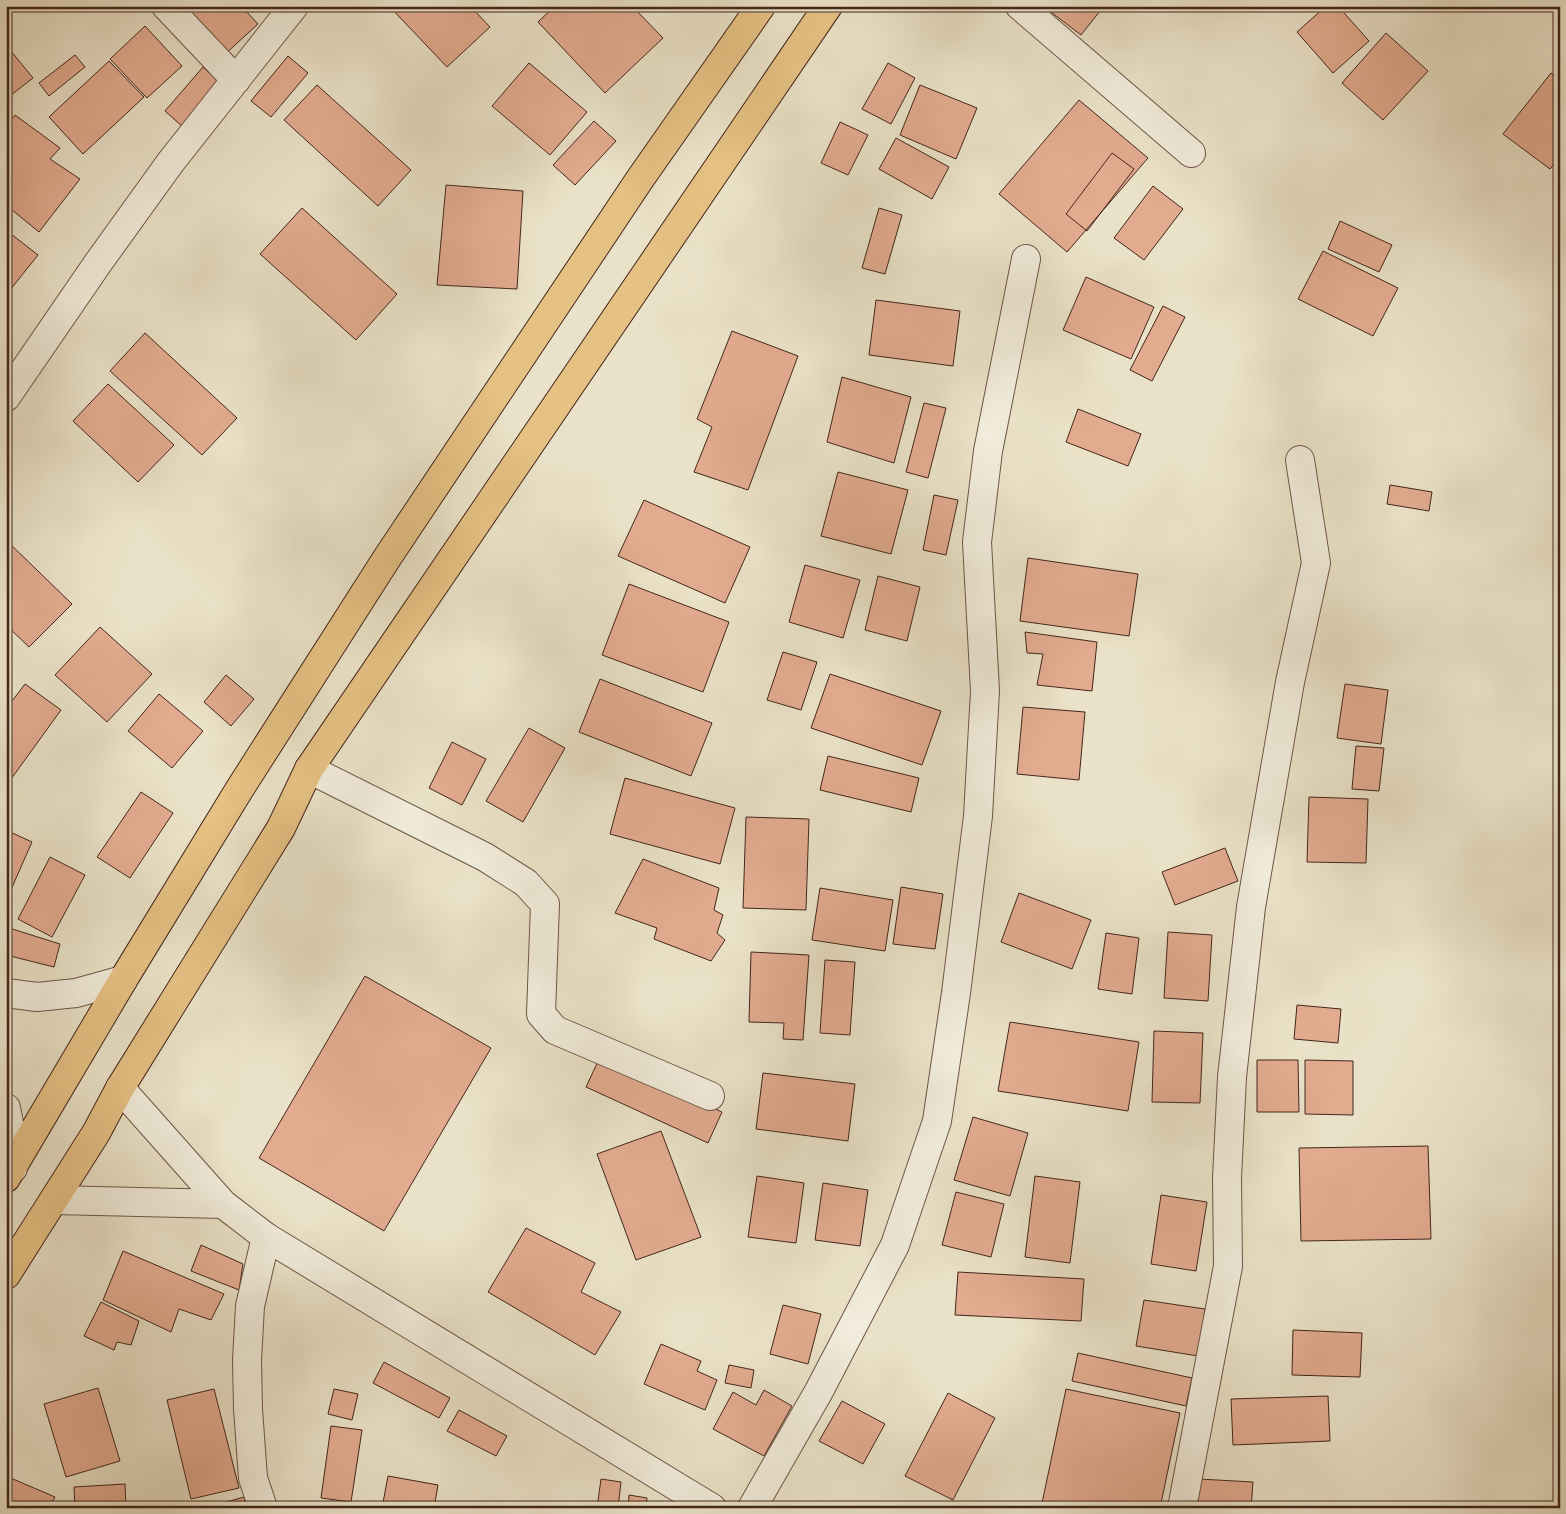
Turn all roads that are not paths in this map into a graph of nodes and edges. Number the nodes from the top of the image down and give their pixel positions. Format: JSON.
{"nodes":[{"id":1,"x":166,"y":6,"type":"edge"},
{"id":2,"x":294,"y":6,"type":"edge"},
{"id":3,"x":761,"y":6,"type":"edge"},
{"id":4,"x":828,"y":6,"type":"edge"},
{"id":5,"x":1020,"y":6,"type":"edge"},
{"id":6,"x":236,"y":80,"type":"junction"},
{"id":7,"x":1191,"y":153,"type":"dead end"},
{"id":8,"x":1026,"y":259,"type":"dead end"},
{"id":9,"x":6,"y":397,"type":"edge"},
{"id":10,"x":1300,"y":460,"type":"dead end"},
{"id":11,"x":309,"y":769,"type":"junction"},
{"id":12,"x":123,"y":980,"type":"junction"},
{"id":13,"x":6,"y":993,"type":"edge"},
{"id":14,"x":120,"y":1088,"type":"junction"},
{"id":15,"x":710,"y":1096,"type":"dead end"},
{"id":16,"x":6,"y":1108,"type":"edge"},
{"id":17,"x":10,"y":1173,"type":"edge"},
{"id":18,"x":54,"y":1200,"type":"junction"},
{"id":19,"x":224,"y":1204,"type":"junction"},
{"id":20,"x":266,"y":1237,"type":"junction"},
{"id":21,"x":6,"y":1275,"type":"edge"},
{"id":22,"x":263,"y":1508,"type":"edge"},
{"id":23,"x":712,"y":1508,"type":"edge"},
{"id":24,"x":752,"y":1508,"type":"edge"},
{"id":25,"x":1182,"y":1508,"type":"edge"}],
"edges":[{"from":1,"to":6,"type":"street"},
{"from":2,"to":6,"type":"street"},
{"from":3,"to":12,"type":"highway"},
{"from":4,"to":11,"type":"highway"},
{"from":5,"to":7,"type":"street"},
{"from":6,"to":9,"type":"street"},
{"from":8,"to":24,"type":"street"},
{"from":10,"to":25,"type":"street"},
{"from":11,"to":14,"type":"highway"},
{"from":11,"to":15,"type":"street"},
{"from":12,"to":13,"type":"street"},
{"from":12,"to":17,"type":"highway"},
{"from":14,"to":18,"type":"highway"},
{"from":14,"to":19,"type":"street"},
{"from":16,"to":17,"type":"street"},
{"from":18,"to":19,"type":"street"},
{"from":18,"to":21,"type":"highway"},
{"from":19,"to":20,"type":"street"},
{"from":20,"to":22,"type":"street"},
{"from":20,"to":23,"type":"street"}]}
